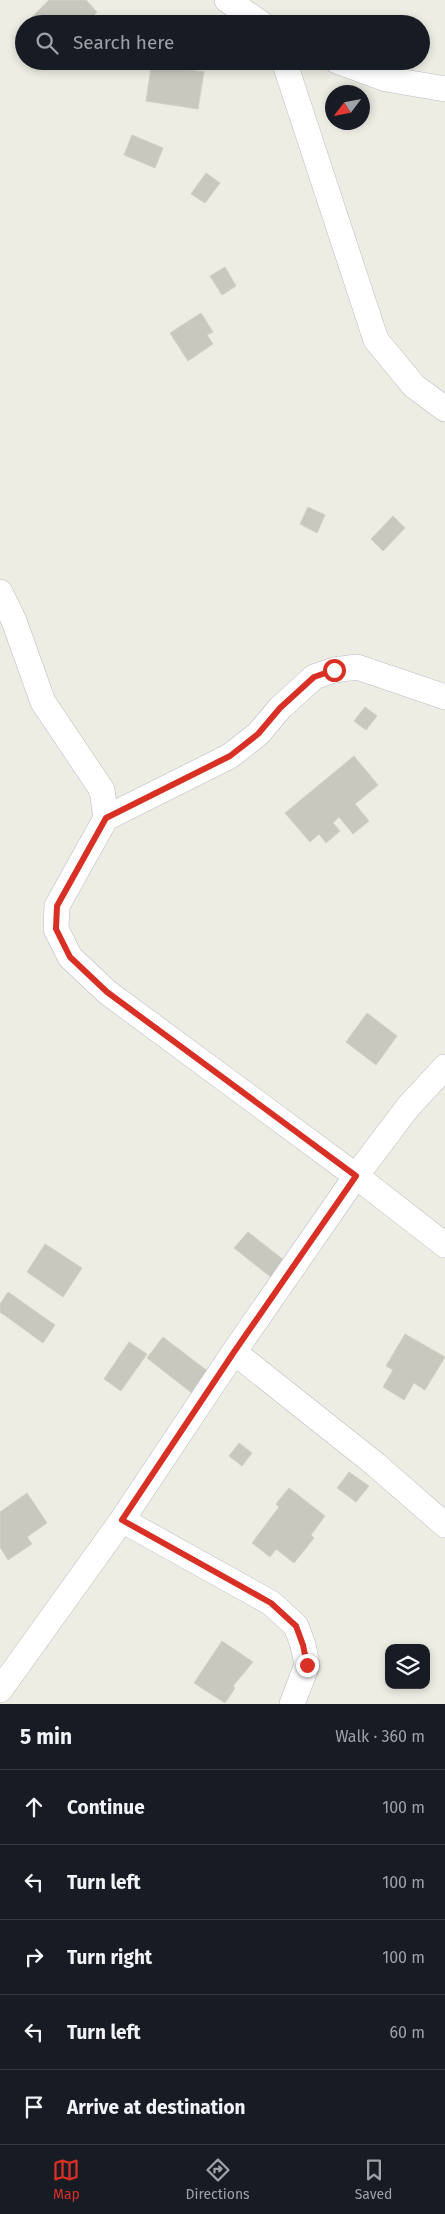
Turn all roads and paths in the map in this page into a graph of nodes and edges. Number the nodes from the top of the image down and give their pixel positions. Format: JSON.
{"nodes":[{"id":1,"x":227,"y":0,"type":"edge"},
{"id":2,"x":249,"y":15,"type":"edge"},
{"id":3,"x":287,"y":70,"type":"edge"},
{"id":4,"x":362,"y":70,"type":"edge"},
{"id":5,"x":445,"y":89,"type":"edge"},
{"id":6,"x":445,"y":409,"type":"edge"},
{"id":7,"x":0,"y":592,"type":"edge"},
{"id":8,"x":445,"y":697,"type":"edge"},
{"id":9,"x":106,"y":818,"type":"junction"},
{"id":10,"x":445,"y":1066,"type":"edge"},
{"id":11,"x":356,"y":1176,"type":"junction"},
{"id":12,"x":445,"y":1245,"type":"edge"},
{"id":13,"x":234,"y":1352,"type":"junction"},
{"id":14,"x":122,"y":1520,"type":"junction"},
{"id":15,"x":445,"y":1525,"type":"edge"},
{"id":16,"x":3,"y":1680,"type":"edge"},
{"id":17,"x":292,"y":1704,"type":"edge"}],
"edges":[{"from":1,"to":2,"type":"street"},
{"from":3,"to":6,"type":"street"},
{"from":4,"to":5,"type":"street"},
{"from":7,"to":9,"type":"street"},
{"from":8,"to":9,"type":"street"},
{"from":9,"to":11,"type":"street"},
{"from":10,"to":11,"type":"street"},
{"from":11,"to":12,"type":"street"},
{"from":11,"to":13,"type":"street"},
{"from":13,"to":14,"type":"street"},
{"from":13,"to":15,"type":"street"},
{"from":14,"to":16,"type":"street"},
{"from":14,"to":17,"type":"street"}]}
